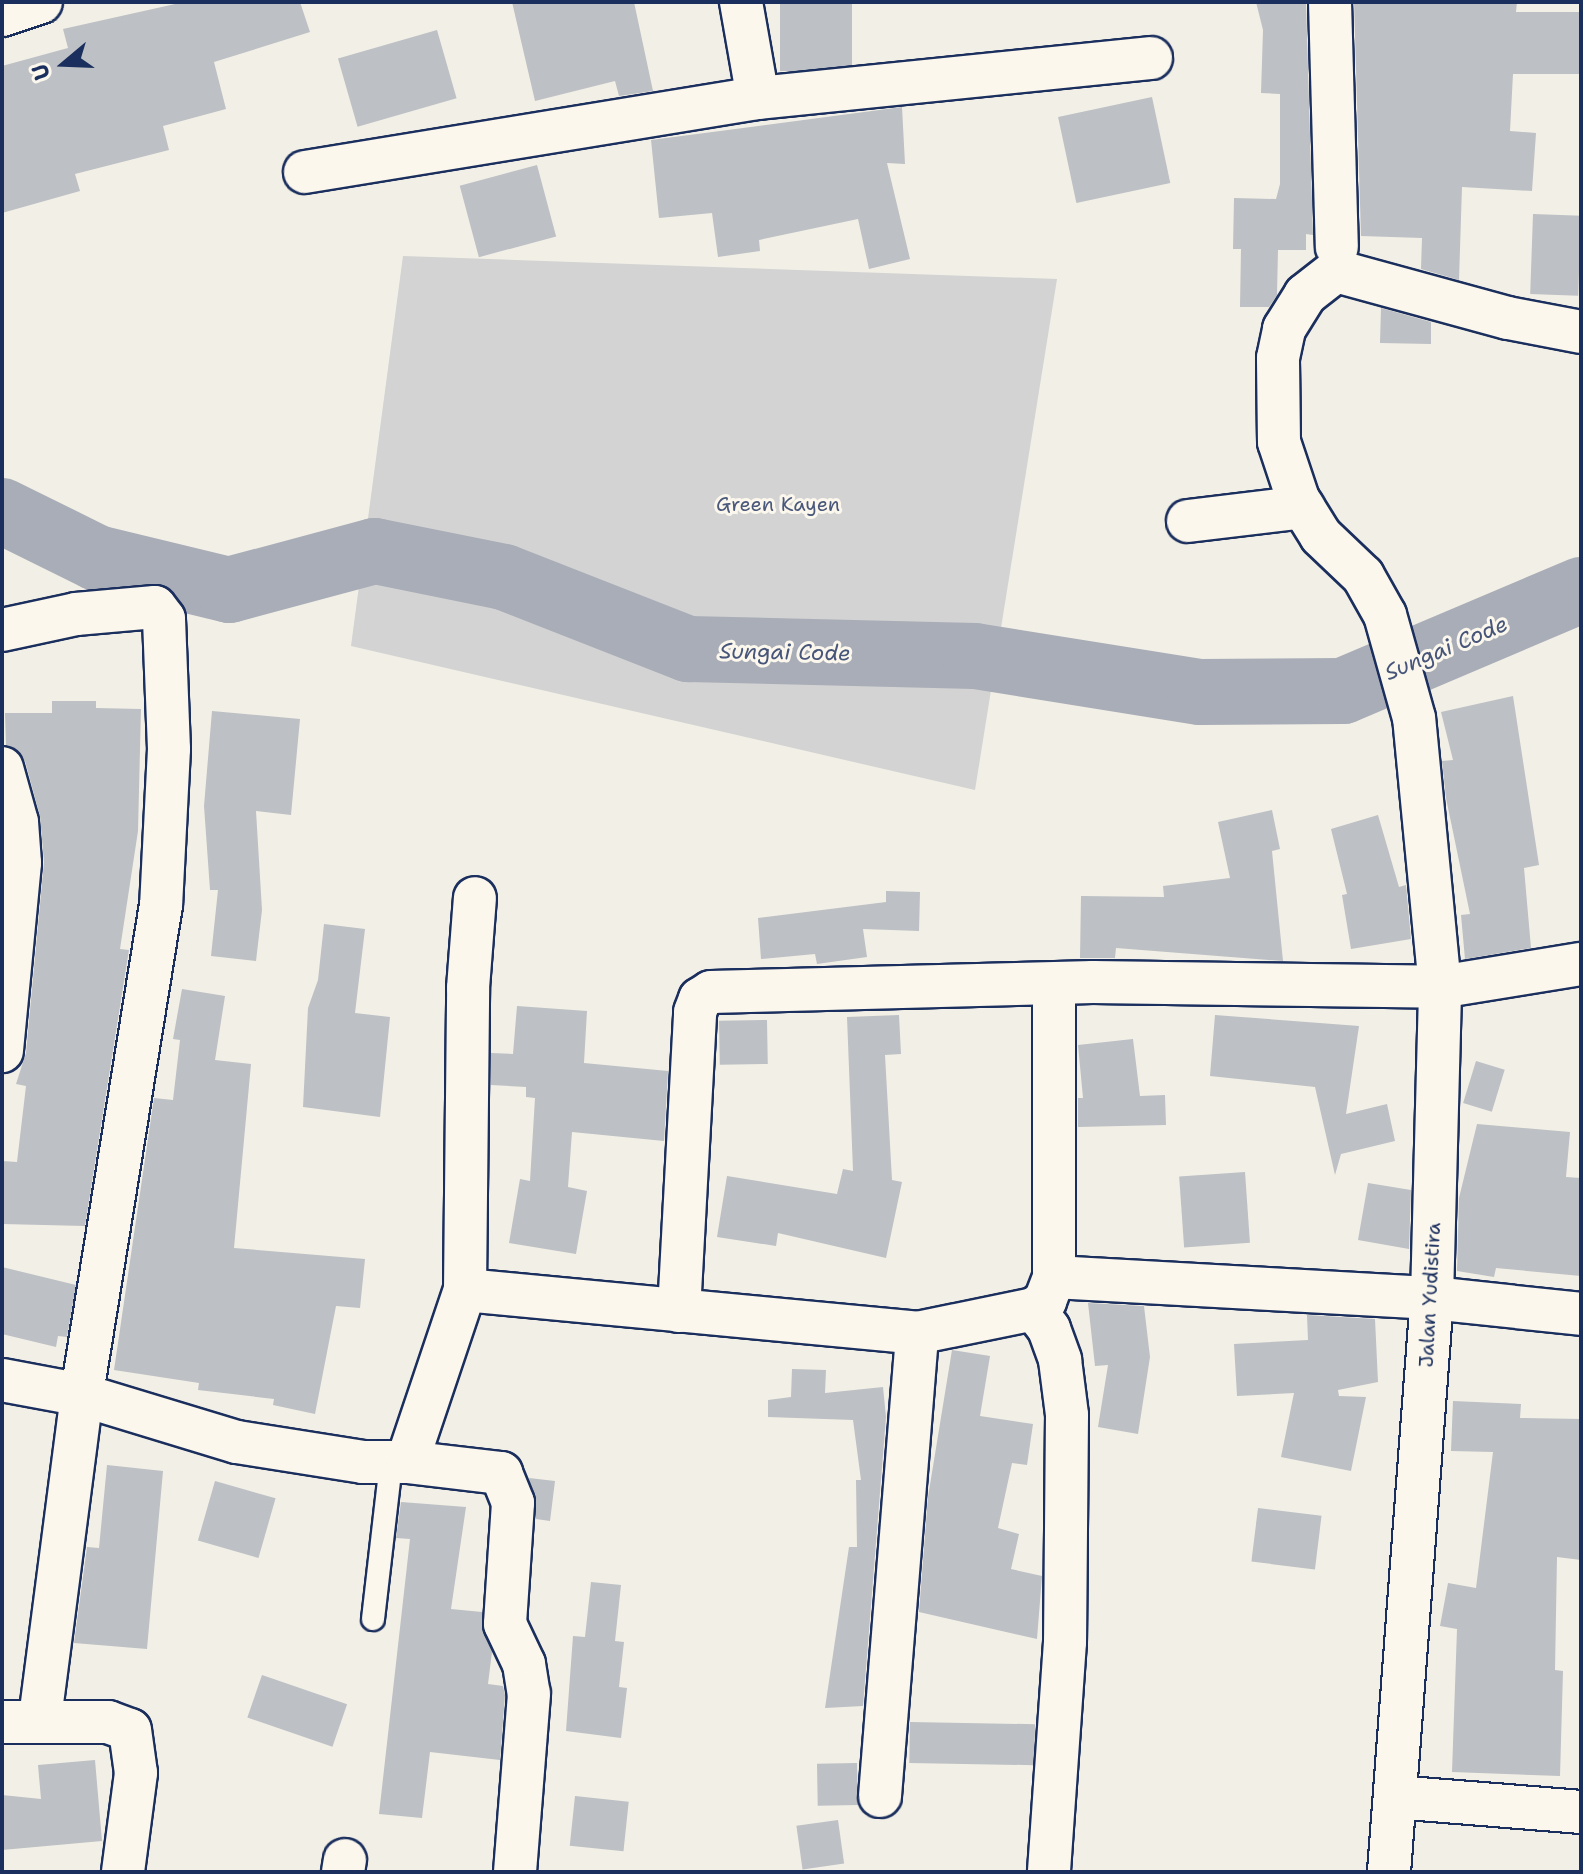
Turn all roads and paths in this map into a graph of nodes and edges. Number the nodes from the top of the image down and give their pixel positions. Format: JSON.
{"nodes":[{"id":1,"x":41,"y":2,"type":"edge"},
{"id":2,"x":741,"y":2,"type":"edge"},
{"id":3,"x":1330,"y":2,"type":"edge"},
{"id":4,"x":2,"y":15,"type":"edge"},
{"id":5,"x":1151,"y":58,"type":"dead end"},
{"id":6,"x":758,"y":98,"type":"junction"},
{"id":7,"x":305,"y":172,"type":"dead end"},
{"id":8,"x":1337,"y":247,"type":"dead end"},
{"id":9,"x":1581,"y":332,"type":"edge"},
{"id":10,"x":1303,"y":507,"type":"junction"},
{"id":11,"x":1188,"y":521,"type":"dead end"},
{"id":12,"x":2,"y":630,"type":"edge"},
{"id":13,"x":2,"y":768,"type":"edge"},
{"id":14,"x":475,"y":898,"type":"dead end"},
{"id":15,"x":1581,"y":964,"type":"edge"},
{"id":16,"x":1054,"y":984,"type":"junction"},
{"id":17,"x":1440,"y":987,"type":"junction"},
{"id":18,"x":2,"y":1051,"type":"edge"},
{"id":19,"x":465,"y":1290,"type":"junction"},
{"id":20,"x":1044,"y":1293,"type":"junction"},
{"id":21,"x":1432,"y":1298,"type":"junction"},
{"id":22,"x":679,"y":1311,"type":"junction"},
{"id":23,"x":1581,"y":1314,"type":"edge"},
{"id":24,"x":917,"y":1333,"type":"junction"},
{"id":25,"x":2,"y":1380,"type":"edge"},
{"id":26,"x":82,"y":1395,"type":"junction"},
{"id":27,"x":399,"y":1463,"type":"junction"},
{"id":28,"x":373,"y":1619,"type":"dead end"},
{"id":29,"x":21,"y":1721,"type":"edge"},
{"id":30,"x":880,"y":1796,"type":"dead end"},
{"id":31,"x":1395,"y":1797,"type":"junction"},
{"id":32,"x":1581,"y":1812,"type":"edge"},
{"id":33,"x":123,"y":1872,"type":"edge"},
{"id":34,"x":515,"y":1872,"type":"edge"},
{"id":35,"x":1049,"y":1872,"type":"edge"},
{"id":36,"x":1389,"y":1872,"type":"edge"}],
"edges":[{"from":1,"to":4,"type":"street"},
{"from":2,"to":6,"type":"street"},
{"from":3,"to":8,"type":"street"},
{"from":5,"to":6,"type":"street"},
{"from":6,"to":7,"type":"street"},
{"from":9,"to":10,"type":"street","name":"Jalan Yudistira"},
{"from":10,"to":11,"type":"street"},
{"from":10,"to":17,"type":"street","name":"Jalan Yudistira"},
{"from":12,"to":26,"type":"street"},
{"from":13,"to":18,"type":"street"},
{"from":14,"to":19,"type":"street"},
{"from":15,"to":17,"type":"street"},
{"from":16,"to":17,"type":"street"},
{"from":16,"to":20,"type":"street"},
{"from":16,"to":22,"type":"street"},
{"from":17,"to":21,"type":"street","name":"Jalan Yudistira"},
{"from":19,"to":22,"type":"street"},
{"from":19,"to":27,"type":"street"},
{"from":20,"to":21,"type":"street"},
{"from":20,"to":24,"type":"street"},
{"from":20,"to":35,"type":"street"},
{"from":21,"to":23,"type":"street"},
{"from":21,"to":31,"type":"street","name":"Jalan Yudistira"},
{"from":22,"to":24,"type":"street"},
{"from":24,"to":30,"type":"street"},
{"from":25,"to":26,"type":"street"},
{"from":26,"to":27,"type":"street"},
{"from":26,"to":29,"type":"street"},
{"from":27,"to":28,"type":"lane"},
{"from":27,"to":34,"type":"street"},
{"from":29,"to":33,"type":"street"},
{"from":31,"to":32,"type":"street"},
{"from":31,"to":36,"type":"street","name":"Jalan Yudistira"}]}
